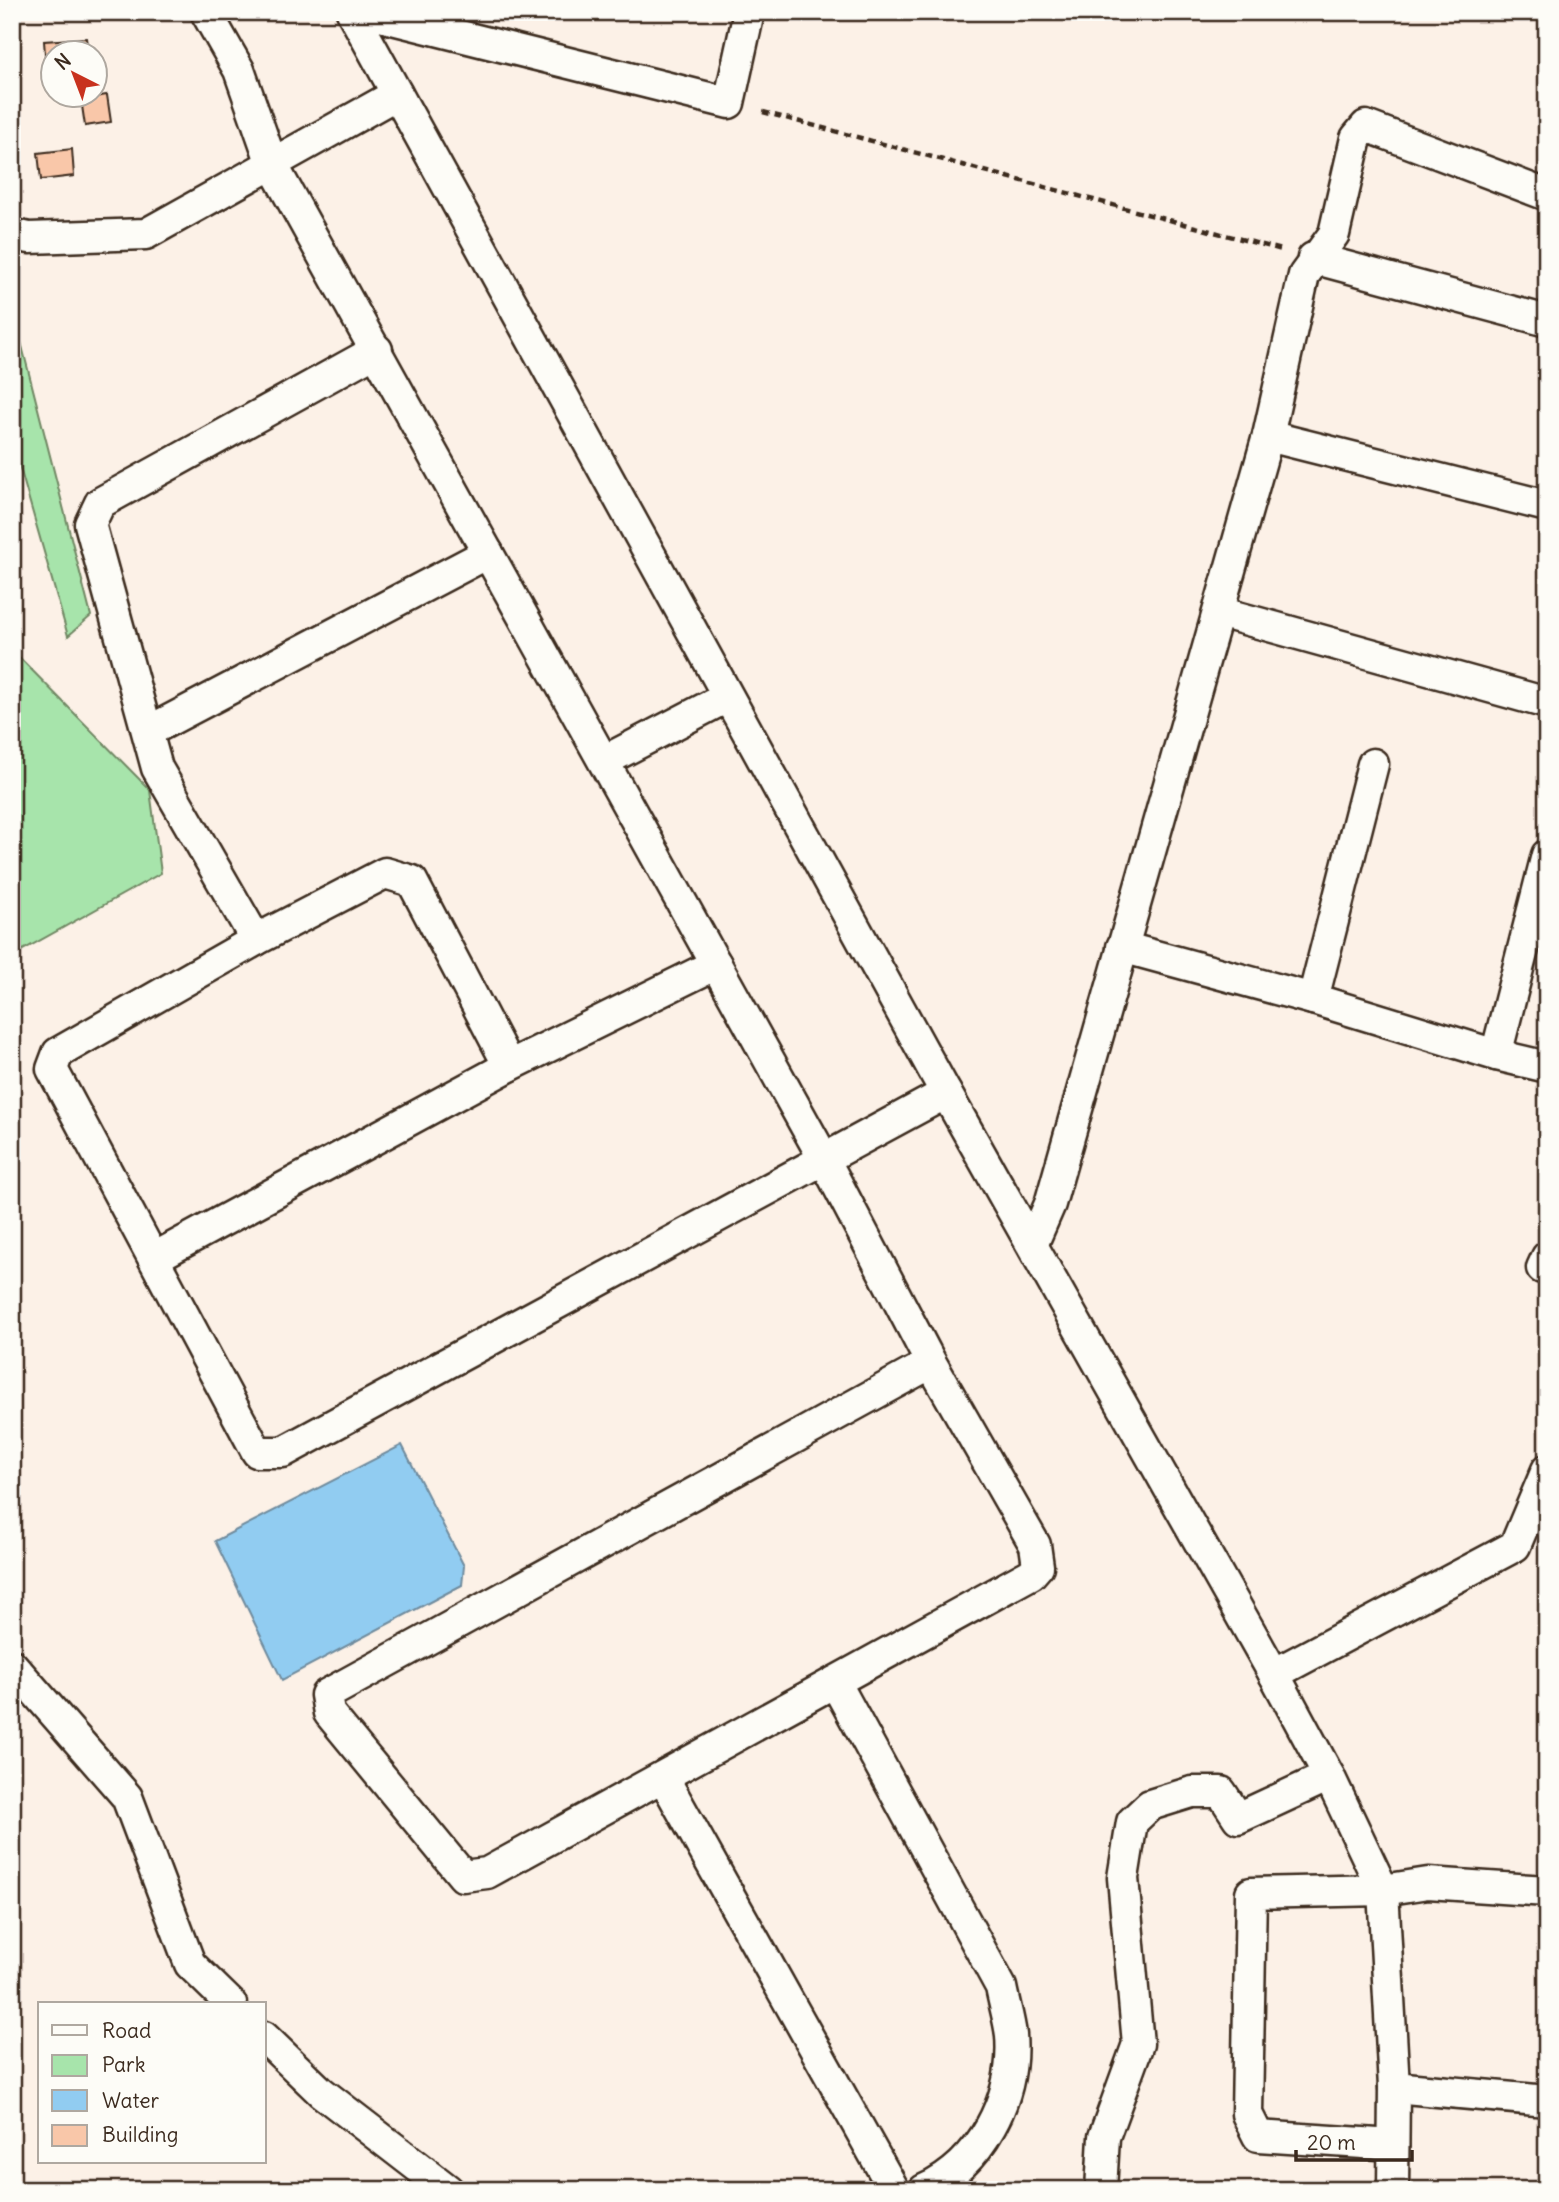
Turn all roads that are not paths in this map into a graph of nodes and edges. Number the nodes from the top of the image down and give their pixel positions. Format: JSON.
{"nodes":[{"id":1,"x":206,"y":12,"type":"edge"},
{"id":2,"x":352,"y":12,"type":"edge"},
{"id":3,"x":364,"y":12,"type":"edge"},
{"id":4,"x":749,"y":12,"type":"edge"},
{"id":5,"x":397,"y":94,"type":"junction"},
{"id":6,"x":272,"y":164,"type":"junction"},
{"id":7,"x":1547,"y":195,"type":"edge"},
{"id":8,"x":12,"y":234,"type":"edge"},
{"id":9,"x":1313,"y":258,"type":"junction"},
{"id":10,"x":1547,"y":321,"type":"edge"},
{"id":11,"x":377,"y":350,"type":"junction"},
{"id":12,"x":1268,"y":436,"type":"junction"},
{"id":13,"x":1547,"y":506,"type":"edge"},
{"id":14,"x":488,"y":553,"type":"junction"},
{"id":15,"x":1219,"y":612,"type":"junction"},
{"id":16,"x":727,"y":697,"type":"junction"},
{"id":17,"x":1547,"y":703,"type":"edge"},
{"id":18,"x":149,"y":731,"type":"junction"},
{"id":19,"x":604,"y":761,"type":"junction"},
{"id":20,"x":1373,"y":764,"type":"dead end"},
{"id":21,"x":1547,"y":855,"type":"edge"},
{"id":22,"x":256,"y":940,"type":"junction"},
{"id":23,"x":1122,"y":947,"type":"junction"},
{"id":24,"x":716,"y":964,"type":"junction"},
{"id":25,"x":1313,"y":999,"type":"junction"},
{"id":26,"x":1496,"y":1055,"type":"junction"},
{"id":27,"x":509,"y":1066,"type":"junction"},
{"id":28,"x":1547,"y":1067,"type":"edge"},
{"id":29,"x":946,"y":1093,"type":"junction"},
{"id":30,"x":824,"y":1159,"type":"junction"},
{"id":31,"x":1033,"y":1243,"type":"junction"},
{"id":32,"x":154,"y":1258,"type":"junction"},
{"id":33,"x":931,"y":1363,"type":"junction"},
{"id":34,"x":1547,"y":1470,"type":"edge"},
{"id":35,"x":12,"y":1665,"type":"edge"},
{"id":36,"x":1274,"y":1674,"type":"junction"},
{"id":37,"x":835,"y":1682,"type":"junction"},
{"id":38,"x":1329,"y":1776,"type":"junction"},
{"id":39,"x":663,"y":1777,"type":"junction"},
{"id":40,"x":1383,"y":1890,"type":"junction"},
{"id":41,"x":1547,"y":1891,"type":"edge"},
{"id":42,"x":229,"y":2002,"type":"edge"},
{"id":43,"x":266,"y":2038,"type":"edge"},
{"id":44,"x":1394,"y":2087,"type":"junction"},
{"id":45,"x":1547,"y":2101,"type":"edge"},
{"id":46,"x":1393,"y":2145,"type":"junction"},
{"id":47,"x":448,"y":2190,"type":"edge"},
{"id":48,"x":894,"y":2190,"type":"edge"},
{"id":49,"x":924,"y":2190,"type":"edge"},
{"id":50,"x":1101,"y":2190,"type":"edge"},
{"id":51,"x":1393,"y":2190,"type":"edge"}],
"edges":[{"from":1,"to":6,"type":"street"},
{"from":2,"to":5,"type":"street"},
{"from":3,"to":4,"type":"street"},
{"from":5,"to":6,"type":"street"},
{"from":5,"to":16,"type":"street"},
{"from":6,"to":8,"type":"street"},
{"from":6,"to":11,"type":"street"},
{"from":7,"to":9,"type":"street"},
{"from":9,"to":10,"type":"street"},
{"from":9,"to":12,"type":"street"},
{"from":11,"to":14,"type":"street"},
{"from":11,"to":18,"type":"street"},
{"from":12,"to":13,"type":"street"},
{"from":12,"to":15,"type":"street"},
{"from":14,"to":18,"type":"street"},
{"from":14,"to":19,"type":"street"},
{"from":15,"to":17,"type":"street"},
{"from":15,"to":23,"type":"street"},
{"from":16,"to":19,"type":"street"},
{"from":16,"to":29,"type":"street"},
{"from":18,"to":22,"type":"street"},
{"from":19,"to":24,"type":"street"},
{"from":20,"to":25,"type":"street"},
{"from":21,"to":26,"type":"street"},
{"from":22,"to":27,"type":"street"},
{"from":22,"to":32,"type":"street"},
{"from":23,"to":25,"type":"street"},
{"from":23,"to":31,"type":"street"},
{"from":24,"to":27,"type":"street"},
{"from":24,"to":30,"type":"street"},
{"from":25,"to":26,"type":"street"},
{"from":26,"to":28,"type":"street"},
{"from":27,"to":32,"type":"street"},
{"from":29,"to":30,"type":"street"},
{"from":29,"to":31,"type":"street"},
{"from":30,"to":32,"type":"street"},
{"from":30,"to":33,"type":"street"},
{"from":31,"to":36,"type":"street"},
{"from":33,"to":37,"type":"street"},
{"from":33,"to":39,"type":"street"},
{"from":34,"to":36,"type":"street"},
{"from":35,"to":42,"type":"street"},
{"from":36,"to":38,"type":"street"},
{"from":37,"to":39,"type":"street"},
{"from":37,"to":49,"type":"street"},
{"from":38,"to":40,"type":"street"},
{"from":38,"to":50,"type":"street"},
{"from":39,"to":48,"type":"street"},
{"from":40,"to":41,"type":"street"},
{"from":40,"to":44,"type":"street"},
{"from":40,"to":46,"type":"street"},
{"from":43,"to":47,"type":"street"},
{"from":44,"to":45,"type":"street"},
{"from":44,"to":46,"type":"street"},
{"from":46,"to":51,"type":"street"}]}
